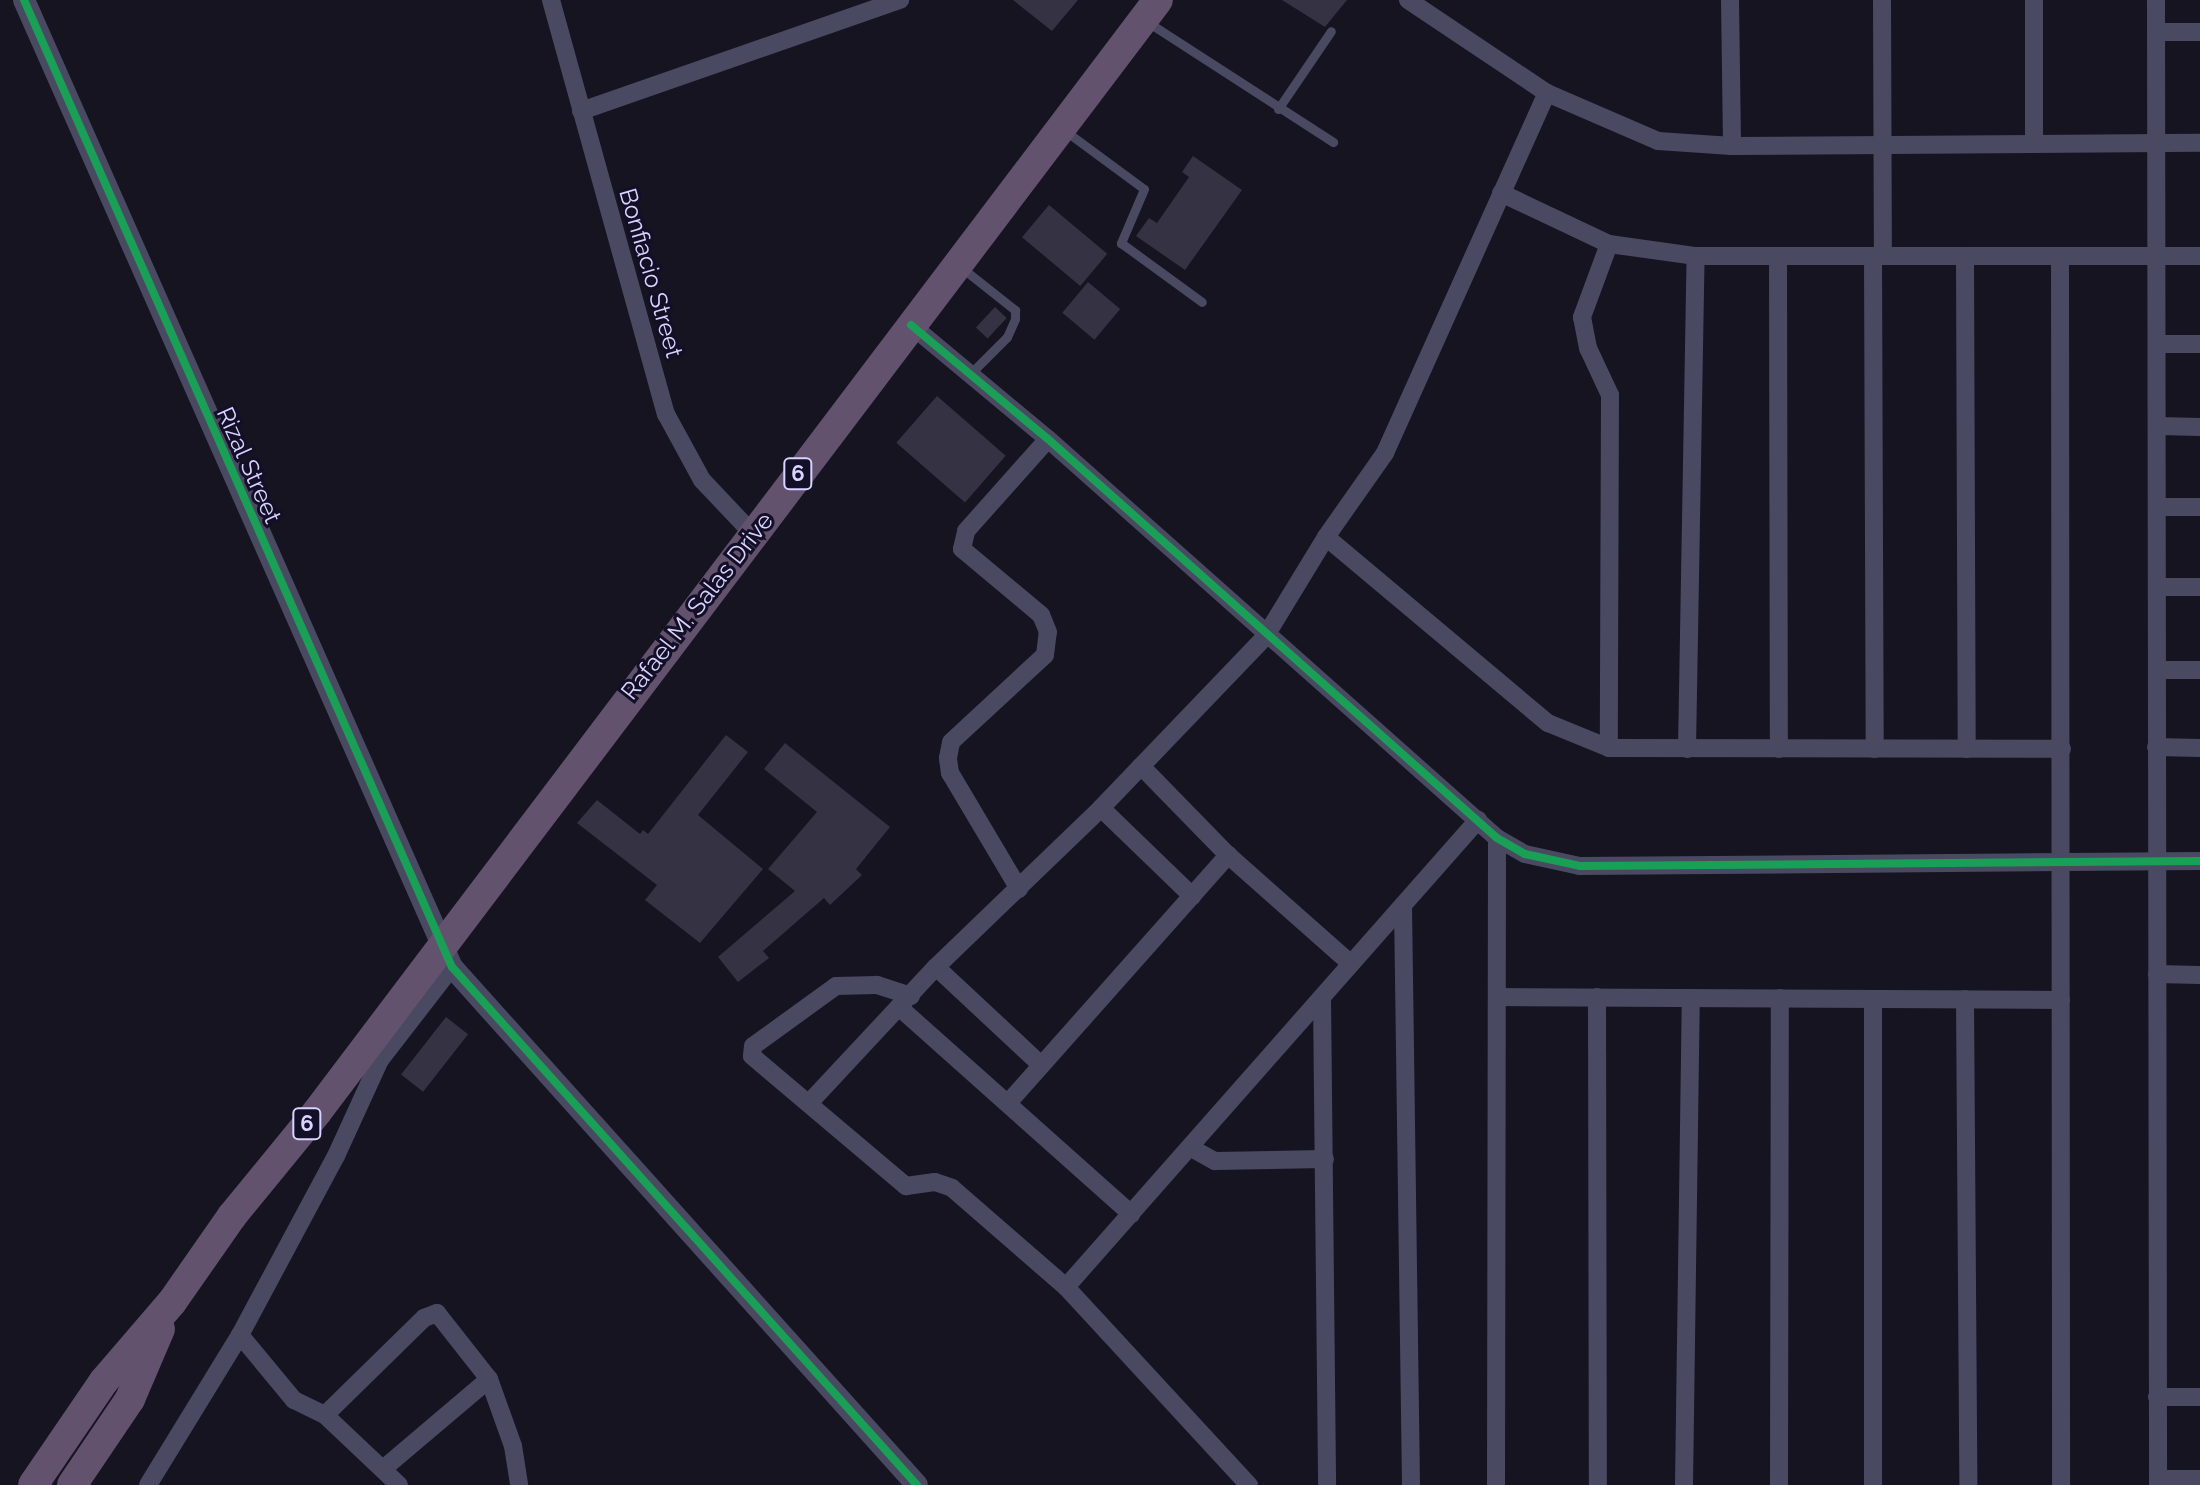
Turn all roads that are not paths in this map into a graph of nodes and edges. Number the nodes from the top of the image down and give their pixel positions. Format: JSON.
{"nodes":[{"id":1,"x":24,"y":0,"type":"edge"},
{"id":2,"x":551,"y":0,"type":"edge"},
{"id":3,"x":1408,"y":0,"type":"edge"},
{"id":4,"x":1730,"y":0,"type":"edge"},
{"id":5,"x":1882,"y":0,"type":"edge"},
{"id":6,"x":2034,"y":0,"type":"edge"},
{"id":7,"x":2156,"y":0,"type":"edge"},
{"id":8,"x":894,"y":1,"type":"edge"},
{"id":9,"x":1150,"y":9,"type":"edge"},
{"id":10,"x":1331,"y":31,"type":"dead end"},
{"id":11,"x":2156,"y":32,"type":"junction"},
{"id":12,"x":2200,"y":32,"type":"edge"},
{"id":13,"x":1547,"y":93,"type":"junction"},
{"id":14,"x":1278,"y":109,"type":"junction"},
{"id":15,"x":581,"y":111,"type":"junction"},
{"id":16,"x":1061,"y":128,"type":"junction"},
{"id":17,"x":1333,"y":142,"type":"dead end"},
{"id":18,"x":2158,"y":143,"type":"junction"},
{"id":19,"x":2200,"y":143,"type":"edge"},
{"id":20,"x":2034,"y":144,"type":"junction"},
{"id":21,"x":1884,"y":145,"type":"junction"},
{"id":22,"x":1732,"y":146,"type":"junction"},
{"id":23,"x":1501,"y":193,"type":"junction"},
{"id":24,"x":1609,"y":244,"type":"junction"},
{"id":25,"x":1696,"y":256,"type":"junction"},
{"id":26,"x":1778,"y":256,"type":"junction"},
{"id":27,"x":1878,"y":256,"type":"junction"},
{"id":28,"x":1965,"y":256,"type":"junction"},
{"id":29,"x":2060,"y":256,"type":"junction"},
{"id":30,"x":2157,"y":256,"type":"junction"},
{"id":31,"x":2200,"y":256,"type":"edge"},
{"id":32,"x":956,"y":264,"type":"junction"},
{"id":33,"x":1202,"y":302,"type":"dead end"},
{"id":34,"x":911,"y":325,"type":"junction"},
{"id":35,"x":2159,"y":344,"type":"junction"},
{"id":36,"x":2200,"y":344,"type":"edge"},
{"id":37,"x":970,"y":374,"type":"junction"},
{"id":38,"x":2159,"y":426,"type":"junction"},
{"id":39,"x":2200,"y":427,"type":"edge"},
{"id":40,"x":1048,"y":439,"type":"junction"},
{"id":41,"x":2158,"y":507,"type":"junction"},
{"id":42,"x":2200,"y":507,"type":"edge"},
{"id":43,"x":748,"y":529,"type":"junction"},
{"id":44,"x":1326,"y":537,"type":"junction"},
{"id":45,"x":2158,"y":587,"type":"junction"},
{"id":46,"x":2200,"y":587,"type":"edge"},
{"id":47,"x":1265,"y":637,"type":"junction"},
{"id":48,"x":2158,"y":670,"type":"junction"},
{"id":49,"x":2200,"y":670,"type":"edge"},
{"id":50,"x":2156,"y":747,"type":"junction"},
{"id":51,"x":1609,"y":748,"type":"junction"},
{"id":52,"x":2200,"y":748,"type":"edge"},
{"id":53,"x":1687,"y":749,"type":"junction"},
{"id":54,"x":1779,"y":749,"type":"junction"},
{"id":55,"x":1875,"y":749,"type":"junction"},
{"id":56,"x":1967,"y":749,"type":"junction"},
{"id":57,"x":2062,"y":749,"type":"junction"},
{"id":58,"x":1141,"y":766,"type":"junction"},
{"id":59,"x":1101,"y":808,"type":"junction"},
{"id":60,"x":1478,"y":820,"type":"junction"},
{"id":61,"x":1497,"y":838,"type":"junction"},
{"id":62,"x":1228,"y":855,"type":"junction"},
{"id":63,"x":2157,"y":861,"type":"junction"},
{"id":64,"x":2200,"y":861,"type":"edge"},
{"id":65,"x":2061,"y":862,"type":"junction"},
{"id":66,"x":1019,"y":889,"type":"junction"},
{"id":67,"x":1192,"y":896,"type":"junction"},
{"id":68,"x":1403,"y":905,"type":"junction"},
{"id":69,"x":446,"y":956,"type":"junction"},
{"id":70,"x":1351,"y":964,"type":"junction"},
{"id":71,"x":936,"y":967,"type":"junction"},
{"id":72,"x":2157,"y":974,"type":"junction"},
{"id":73,"x":2200,"y":975,"type":"edge"},
{"id":74,"x":1497,"y":997,"type":"junction"},
{"id":75,"x":1597,"y":997,"type":"junction"},
{"id":76,"x":1322,"y":998,"type":"junction"},
{"id":77,"x":1691,"y":998,"type":"junction"},
{"id":78,"x":1780,"y":998,"type":"junction"},
{"id":79,"x":1873,"y":999,"type":"junction"},
{"id":80,"x":1965,"y":999,"type":"junction"},
{"id":81,"x":2061,"y":1000,"type":"junction"},
{"id":82,"x":905,"y":1002,"type":"junction"},
{"id":83,"x":1041,"y":1065,"type":"junction"},
{"id":84,"x":810,"y":1102,"type":"junction"},
{"id":85,"x":1008,"y":1103,"type":"junction"},
{"id":86,"x":1193,"y":1149,"type":"junction"},
{"id":87,"x":1325,"y":1159,"type":"junction"},
{"id":88,"x":1131,"y":1214,"type":"junction"},
{"id":89,"x":1066,"y":1287,"type":"junction"},
{"id":90,"x":172,"y":1302,"type":"junction"},
{"id":91,"x":240,"y":1335,"type":"junction"},
{"id":92,"x":489,"y":1379,"type":"junction"},
{"id":93,"x":2157,"y":1397,"type":"junction"},
{"id":94,"x":2200,"y":1397,"type":"edge"},
{"id":95,"x":325,"y":1415,"type":"junction"},
{"id":96,"x":383,"y":1469,"type":"junction"},
{"id":97,"x":2200,"y":1479,"type":"edge"},
{"id":98,"x":2158,"y":1482,"type":"edge"},
{"id":99,"x":33,"y":1485,"type":"edge"},
{"id":100,"x":72,"y":1485,"type":"edge"},
{"id":101,"x":148,"y":1485,"type":"edge"},
{"id":102,"x":399,"y":1485,"type":"edge"},
{"id":103,"x":519,"y":1485,"type":"edge"},
{"id":104,"x":917,"y":1485,"type":"edge"},
{"id":105,"x":1249,"y":1485,"type":"edge"},
{"id":106,"x":1327,"y":1485,"type":"edge"},
{"id":107,"x":1411,"y":1485,"type":"edge"},
{"id":108,"x":1496,"y":1485,"type":"edge"},
{"id":109,"x":1598,"y":1485,"type":"edge"},
{"id":110,"x":1684,"y":1485,"type":"edge"},
{"id":111,"x":1779,"y":1485,"type":"edge"},
{"id":112,"x":1873,"y":1485,"type":"edge"},
{"id":113,"x":1968,"y":1485,"type":"edge"},
{"id":114,"x":2061,"y":1485,"type":"edge"}],
"edges":[{"from":1,"to":69,"type":"street","name":"Rizal Street"},
{"from":2,"to":15,"type":"street","name":"Bonfiacio Street"},
{"from":3,"to":13,"type":"street"},
{"from":4,"to":22,"type":"street"},
{"from":5,"to":21,"type":"street"},
{"from":6,"to":20,"type":"street"},
{"from":7,"to":11,"type":"street"},
{"from":8,"to":15,"type":"street"},
{"from":9,"to":14,"type":"lane"},
{"from":9,"to":16,"type":"highway","name":"Rafael M. Salas Drive","number":"6"},
{"from":10,"to":14,"type":"lane"},
{"from":11,"to":12,"type":"street"},
{"from":11,"to":18,"type":"street"},
{"from":13,"to":22,"type":"street"},
{"from":13,"to":23,"type":"street"},
{"from":14,"to":17,"type":"lane"},
{"from":15,"to":43,"type":"street","name":"Bonfiacio Street"},
{"from":16,"to":32,"type":"highway","name":"Rafael M. Salas Drive","number":"6"},
{"from":16,"to":33,"type":"lane"},
{"from":18,"to":19,"type":"street"},
{"from":18,"to":20,"type":"street"},
{"from":18,"to":30,"type":"street"},
{"from":20,"to":21,"type":"street"},
{"from":21,"to":22,"type":"street"},
{"from":21,"to":27,"type":"street"},
{"from":23,"to":24,"type":"street"},
{"from":23,"to":44,"type":"street"},
{"from":24,"to":25,"type":"street"},
{"from":24,"to":51,"type":"street"},
{"from":25,"to":26,"type":"street"},
{"from":25,"to":53,"type":"street"},
{"from":26,"to":27,"type":"street"},
{"from":26,"to":54,"type":"street"},
{"from":27,"to":28,"type":"street"},
{"from":27,"to":55,"type":"street"},
{"from":28,"to":29,"type":"street"},
{"from":28,"to":56,"type":"street"},
{"from":29,"to":30,"type":"street"},
{"from":29,"to":57,"type":"street"},
{"from":30,"to":31,"type":"street"},
{"from":30,"to":35,"type":"street"},
{"from":32,"to":34,"type":"highway","name":"Rafael M. Salas Drive","number":"6"},
{"from":32,"to":37,"type":"lane"},
{"from":34,"to":37,"type":"street"},
{"from":34,"to":43,"type":"highway","name":"Rafael M. Salas Drive","number":"6"},
{"from":35,"to":36,"type":"street"},
{"from":35,"to":38,"type":"street"},
{"from":37,"to":40,"type":"street"},
{"from":38,"to":39,"type":"street"},
{"from":38,"to":41,"type":"street"},
{"from":40,"to":47,"type":"street"},
{"from":40,"to":66,"type":"street"},
{"from":41,"to":42,"type":"street"},
{"from":41,"to":45,"type":"street"},
{"from":43,"to":69,"type":"highway","name":"Rafael M. Salas Drive","number":"6"},
{"from":44,"to":47,"type":"street"},
{"from":44,"to":51,"type":"street"},
{"from":45,"to":46,"type":"street"},
{"from":45,"to":48,"type":"street"},
{"from":47,"to":58,"type":"street"},
{"from":47,"to":60,"type":"street"},
{"from":48,"to":49,"type":"street"},
{"from":48,"to":50,"type":"street"},
{"from":50,"to":52,"type":"street"},
{"from":50,"to":63,"type":"street"},
{"from":51,"to":53,"type":"street"},
{"from":53,"to":54,"type":"street"},
{"from":54,"to":55,"type":"street"},
{"from":55,"to":56,"type":"street"},
{"from":56,"to":57,"type":"street"},
{"from":57,"to":65,"type":"street"},
{"from":58,"to":59,"type":"street"},
{"from":58,"to":62,"type":"street"},
{"from":59,"to":66,"type":"street"},
{"from":59,"to":67,"type":"street"},
{"from":60,"to":61,"type":"street"},
{"from":60,"to":68,"type":"street"},
{"from":61,"to":65,"type":"street"},
{"from":61,"to":74,"type":"street"},
{"from":62,"to":67,"type":"street"},
{"from":62,"to":70,"type":"street"},
{"from":63,"to":64,"type":"street"},
{"from":63,"to":65,"type":"street"},
{"from":63,"to":72,"type":"street"},
{"from":65,"to":81,"type":"street"},
{"from":66,"to":71,"type":"street"},
{"from":67,"to":83,"type":"street"},
{"from":68,"to":70,"type":"street"},
{"from":68,"to":107,"type":"street"},
{"from":69,"to":90,"type":"highway","number":"6"},
{"from":69,"to":91,"type":"street"},
{"from":69,"to":104,"type":"street","name":"Rizal Street"},
{"from":70,"to":76,"type":"street"},
{"from":71,"to":82,"type":"street"},
{"from":71,"to":83,"type":"street"},
{"from":72,"to":73,"type":"street"},
{"from":72,"to":93,"type":"street"},
{"from":74,"to":75,"type":"street"},
{"from":74,"to":108,"type":"street"},
{"from":75,"to":77,"type":"street"},
{"from":75,"to":109,"type":"street"},
{"from":76,"to":86,"type":"street"},
{"from":76,"to":87,"type":"street"},
{"from":77,"to":78,"type":"street"},
{"from":77,"to":110,"type":"street"},
{"from":78,"to":79,"type":"street"},
{"from":78,"to":111,"type":"street"},
{"from":79,"to":80,"type":"street"},
{"from":79,"to":112,"type":"street"},
{"from":80,"to":81,"type":"street"},
{"from":80,"to":113,"type":"street"},
{"from":81,"to":114,"type":"street"},
{"from":82,"to":84,"type":"street"},
{"from":82,"to":84,"type":"street"},
{"from":82,"to":85,"type":"street"},
{"from":83,"to":85,"type":"street"},
{"from":84,"to":89,"type":"street"},
{"from":85,"to":88,"type":"street"},
{"from":86,"to":87,"type":"street"},
{"from":86,"to":88,"type":"street"},
{"from":87,"to":106,"type":"street"},
{"from":88,"to":89,"type":"street"},
{"from":89,"to":105,"type":"street"},
{"from":90,"to":99,"type":"highway","number":"6"},
{"from":90,"to":100,"type":"highway"},
{"from":91,"to":95,"type":"street"},
{"from":91,"to":101,"type":"street"},
{"from":92,"to":95,"type":"street"},
{"from":92,"to":96,"type":"street"},
{"from":92,"to":103,"type":"street"},
{"from":93,"to":94,"type":"street"},
{"from":93,"to":98,"type":"street"},
{"from":95,"to":96,"type":"street"},
{"from":96,"to":102,"type":"street"},
{"from":97,"to":98,"type":"street"}]}
